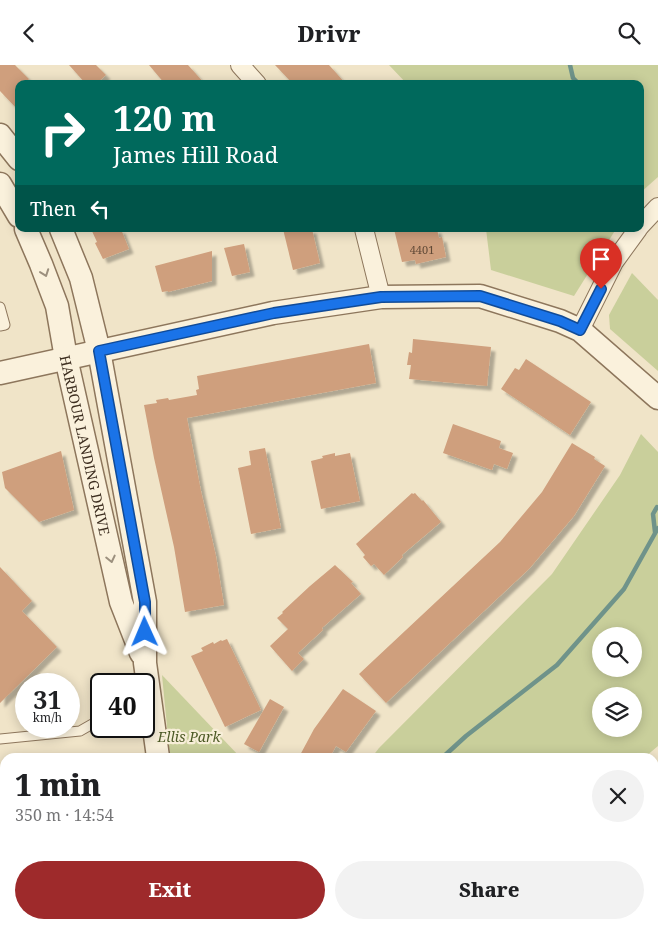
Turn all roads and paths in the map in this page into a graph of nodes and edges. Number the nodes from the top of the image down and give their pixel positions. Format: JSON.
{"nodes":[{"id":1,"x":240,"y":65,"type":"edge"},
{"id":2,"x":253,"y":80,"type":"edge"},
{"id":3,"x":0,"y":135,"type":"edge"},
{"id":4,"x":15,"y":154,"type":"edge"},
{"id":5,"x":0,"y":184,"type":"edge"},
{"id":6,"x":658,"y":207,"type":"edge"},
{"id":7,"x":15,"y":209,"type":"edge"},
{"id":8,"x":644,"y":222,"type":"edge"},
{"id":9,"x":27,"y":232,"type":"edge"},
{"id":10,"x":62,"y":232,"type":"edge"},
{"id":11,"x":365,"y":232,"type":"edge"},
{"id":12,"x":636,"y":232,"type":"edge"},
{"id":13,"x":381,"y":297,"type":"junction"},
{"id":14,"x":0,"y":307,"type":"edge"},
{"id":15,"x":0,"y":326,"type":"edge"},
{"id":16,"x":580,"y":330,"type":"junction"},
{"id":17,"x":99,"y":351,"type":"junction"},
{"id":18,"x":66,"y":358,"type":"junction"},
{"id":19,"x":0,"y":373,"type":"edge"},
{"id":20,"x":658,"y":398,"type":"edge"},
{"id":21,"x":145,"y":663,"type":"junction"},
{"id":22,"x":145,"y":673,"type":"edge"},
{"id":23,"x":90,"y":725,"type":"edge"},
{"id":24,"x":154,"y":738,"type":"edge"},
{"id":25,"x":0,"y":739,"type":"edge"},
{"id":26,"x":157,"y":753,"type":"edge"}],
"edges":[{"from":1,"to":2,"type":"street"},
{"from":3,"to":4,"type":"street"},
{"from":5,"to":7,"type":"street"},
{"from":6,"to":8,"type":"street"},
{"from":9,"to":18,"type":"street","name":"HARBOUR LANDING DRIVE","one_way":true},
{"from":10,"to":17,"type":"street","name":"HARBOUR LANDING DRIVE"},
{"from":11,"to":13,"type":"street"},
{"from":12,"to":16,"type":"street"},
{"from":13,"to":16,"type":"street"},
{"from":13,"to":17,"type":"street"},
{"from":14,"to":15,"type":"lane"},
{"from":16,"to":20,"type":"street"},
{"from":17,"to":18,"type":"street"},
{"from":17,"to":21,"type":"street","name":"HARBOUR LANDING DRIVE"},
{"from":18,"to":19,"type":"street"},
{"from":18,"to":21,"type":"street","name":"HARBOUR LANDING DRIVE","one_way":true},
{"from":21,"to":22,"type":"street","name":"HARBOUR LANDING DRIVE"},
{"from":23,"to":25,"type":"lane"},
{"from":24,"to":26,"type":"street","name":"HARBOUR LANDING DRIVE"}]}
